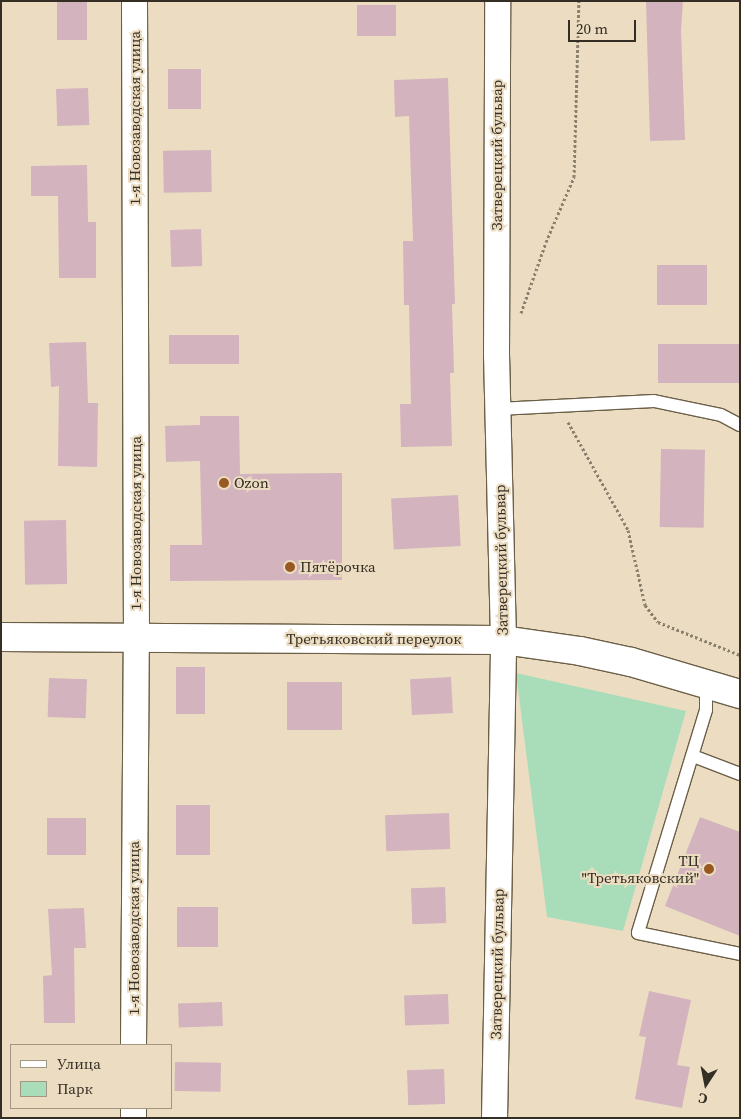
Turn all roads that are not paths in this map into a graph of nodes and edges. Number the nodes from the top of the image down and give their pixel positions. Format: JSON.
{"nodes":[{"id":1,"x":134,"y":1,"type":"edge"},
{"id":2,"x":497,"y":1,"type":"edge"},
{"id":3,"x":498,"y":410,"type":"junction"},
{"id":4,"x":740,"y":426,"type":"edge"},
{"id":5,"x":1,"y":637,"type":"edge"},
{"id":6,"x":136,"y":638,"type":"junction"},
{"id":7,"x":503,"y":640,"type":"junction"},
{"id":8,"x":706,"y":682,"type":"junction"},
{"id":9,"x":740,"y":694,"type":"edge"},
{"id":10,"x":693,"y":756,"type":"junction"},
{"id":11,"x":740,"y":774,"type":"edge"},
{"id":12,"x":740,"y":954,"type":"edge"},
{"id":13,"x":134,"y":1044,"type":"edge"},
{"id":14,"x":494,"y":1118,"type":"edge"}],
"edges":[{"from":1,"to":6,"type":"street","name":"1-я Новозаводская улица"},
{"from":2,"to":3,"type":"street","name":"Затверецкий бульвар"},
{"from":3,"to":4,"type":"lane"},
{"from":3,"to":7,"type":"street","name":"Затверецкий бульвар"},
{"from":5,"to":6,"type":"main road","name":"Третьяковский переулок"},
{"from":6,"to":7,"type":"main road","name":"Третьяковский переулок"},
{"from":6,"to":13,"type":"street","name":"1-я Новозаводская улица"},
{"from":7,"to":8,"type":"main road","name":"Третьяковский переулок"},
{"from":7,"to":14,"type":"street","name":"Затверецкий бульвар"},
{"from":8,"to":9,"type":"main road","name":"Третьяковский переулок"},
{"from":8,"to":10,"type":"lane"},
{"from":10,"to":11,"type":"lane"},
{"from":10,"to":12,"type":"lane"}]}
